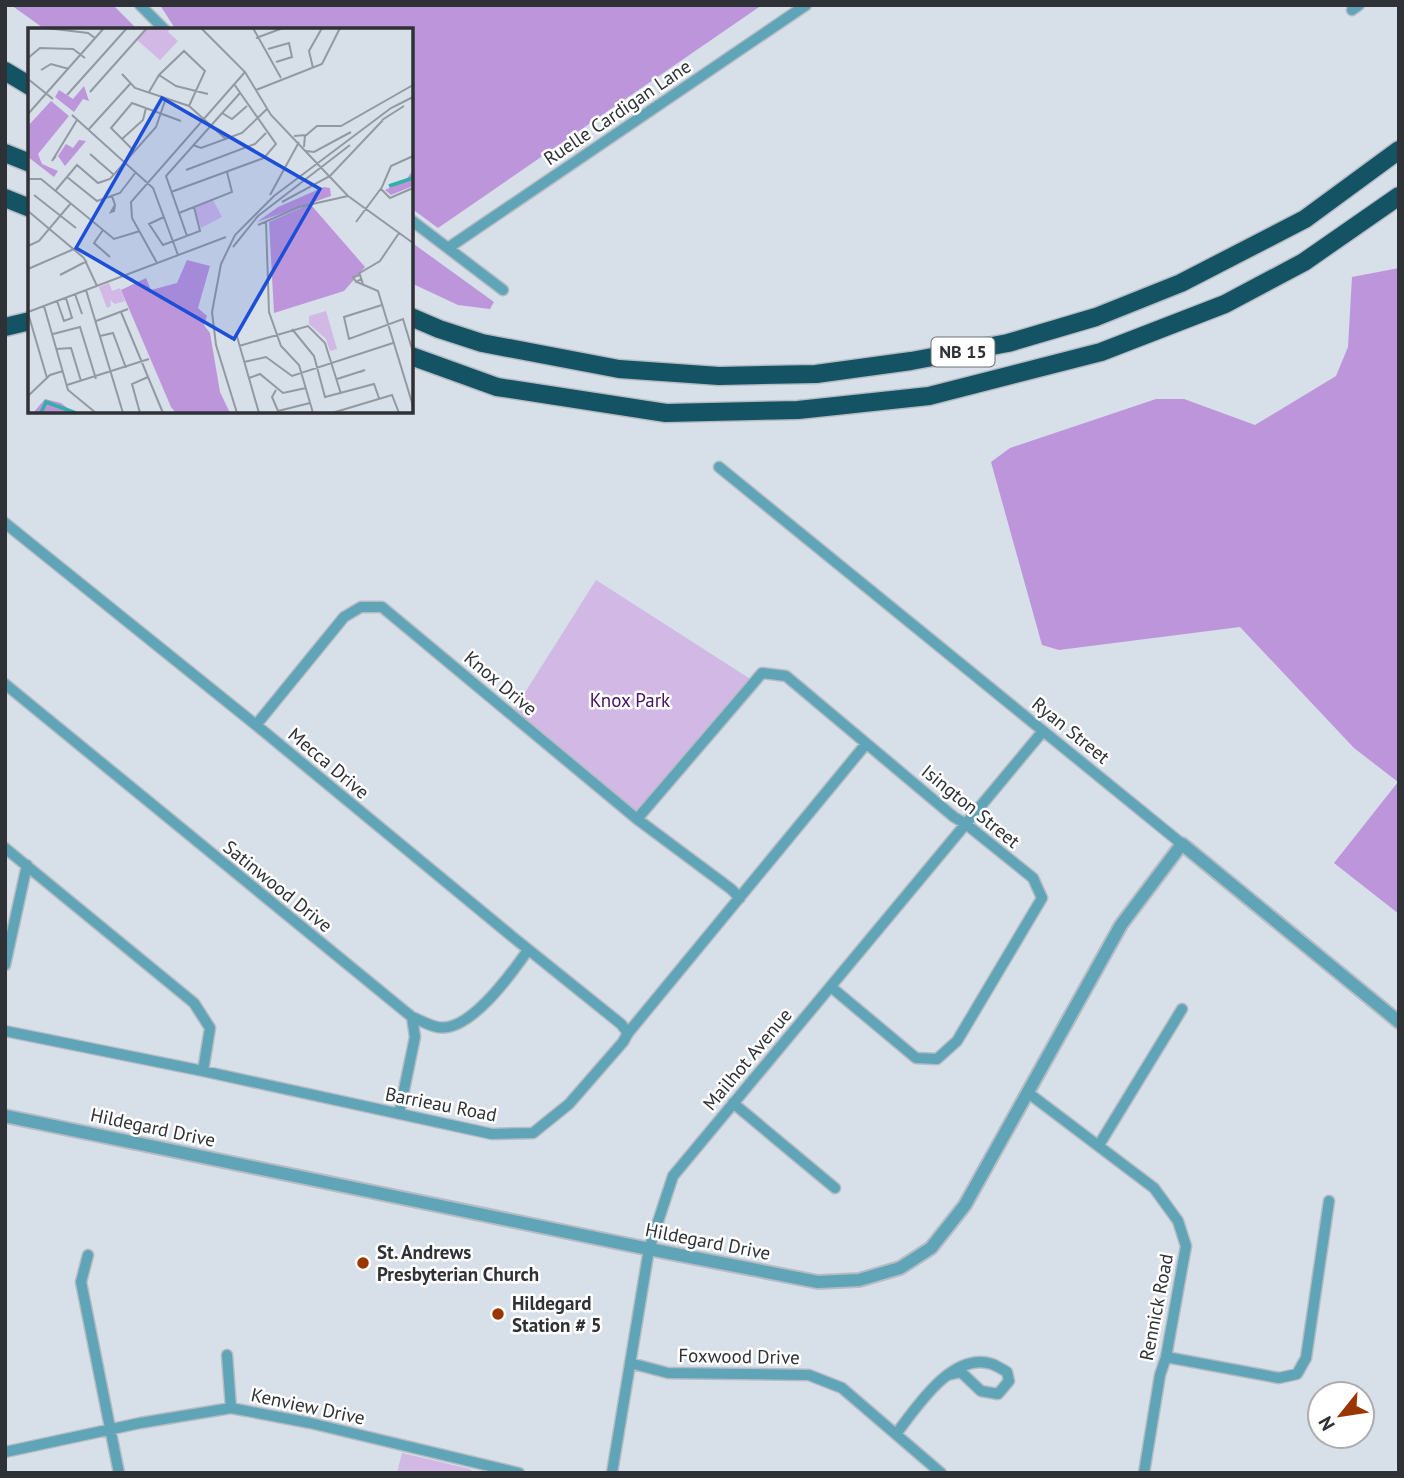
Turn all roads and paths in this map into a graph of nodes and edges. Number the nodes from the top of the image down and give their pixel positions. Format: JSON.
{"nodes":[{"id":1,"x":140,"y":5,"type":"edge"},
{"id":2,"x":806,"y":5,"type":"edge"},
{"id":3,"x":163,"y":28,"type":"edge"},
{"id":4,"x":5,"y":71,"type":"edge"},
{"id":5,"x":28,"y":85,"type":"edge"},
{"id":6,"x":1399,"y":150,"type":"edge"},
{"id":7,"x":5,"y":153,"type":"edge"},
{"id":8,"x":28,"y":162,"type":"edge"},
{"id":9,"x":1399,"y":196,"type":"edge"},
{"id":10,"x":5,"y":198,"type":"edge"},
{"id":11,"x":28,"y":207,"type":"edge"},
{"id":12,"x":413,"y":222,"type":"edge"},
{"id":13,"x":448,"y":248,"type":"junction"},
{"id":14,"x":503,"y":290,"type":"dead end"},
{"id":15,"x":413,"y":311,"type":"edge"},
{"id":16,"x":413,"y":318,"type":"edge"},
{"id":17,"x":28,"y":321,"type":"edge"},
{"id":18,"x":5,"y":327,"type":"edge"},
{"id":19,"x":482,"y":342,"type":"junction"},
{"id":20,"x":413,"y":357,"type":"edge"},
{"id":21,"x":413,"y":369,"type":"edge"},
{"id":22,"x":497,"y":387,"type":"junction"},
{"id":23,"x":719,"y":467,"type":"dead end"},
{"id":24,"x":5,"y":523,"type":"edge"},
{"id":25,"x":5,"y":684,"type":"edge"},
{"id":26,"x":256,"y":725,"type":"junction"},
{"id":27,"x":1043,"y":731,"type":"junction"},
{"id":28,"x":866,"y":744,"type":"junction"},
{"id":29,"x":637,"y":819,"type":"junction"},
{"id":30,"x":966,"y":824,"type":"junction"},
{"id":31,"x":1182,"y":844,"type":"junction"},
{"id":32,"x":5,"y":848,"type":"edge"},
{"id":33,"x":27,"y":865,"type":"junction"},
{"id":34,"x":740,"y":898,"type":"junction"},
{"id":35,"x":528,"y":950,"type":"junction"},
{"id":36,"x":5,"y":965,"type":"edge"},
{"id":37,"x":831,"y":987,"type":"junction"},
{"id":38,"x":1182,"y":1009,"type":"dead end"},
{"id":39,"x":412,"y":1017,"type":"junction"},
{"id":40,"x":1399,"y":1023,"type":"edge"},
{"id":41,"x":5,"y":1031,"type":"edge"},
{"id":42,"x":628,"y":1033,"type":"junction"},
{"id":43,"x":203,"y":1071,"type":"junction"},
{"id":44,"x":1027,"y":1092,"type":"junction"},
{"id":45,"x":733,"y":1103,"type":"junction"},
{"id":46,"x":399,"y":1114,"type":"junction"},
{"id":47,"x":5,"y":1116,"type":"edge"},
{"id":48,"x":1099,"y":1145,"type":"junction"},
{"id":49,"x":835,"y":1188,"type":"dead end"},
{"id":50,"x":1329,"y":1200,"type":"dead end"},
{"id":51,"x":649,"y":1250,"type":"junction"},
{"id":52,"x":88,"y":1255,"type":"dead end"},
{"id":53,"x":227,"y":1354,"type":"dead end"},
{"id":54,"x":1166,"y":1357,"type":"junction"},
{"id":55,"x":630,"y":1363,"type":"junction"},
{"id":56,"x":948,"y":1375,"type":"junction"},
{"id":57,"x":231,"y":1408,"type":"junction"},
{"id":58,"x":109,"y":1430,"type":"junction"},
{"id":59,"x":896,"y":1434,"type":"junction"},
{"id":60,"x":5,"y":1452,"type":"edge"},
{"id":61,"x":484,"y":1469,"type":"edge"},
{"id":62,"x":119,"y":1473,"type":"edge"},
{"id":63,"x":519,"y":1473,"type":"edge"},
{"id":64,"x":612,"y":1473,"type":"edge"},
{"id":65,"x":941,"y":1473,"type":"edge"},
{"id":66,"x":1144,"y":1473,"type":"edge"}],
"edges":[{"from":1,"to":3,"type":"street"},
{"from":2,"to":13,"type":"street","name":"Ruelle Cardigan Lane"},
{"from":4,"to":5,"type":"highway"},
{"from":6,"to":19,"type":"highway","number":"NB 15"},
{"from":7,"to":8,"type":"highway"},
{"from":9,"to":22,"type":"highway","number":"NB 15"},
{"from":10,"to":11,"type":"highway"},
{"from":12,"to":13,"type":"street"},
{"from":13,"to":14,"type":"street"},
{"from":15,"to":19,"type":"highway"},
{"from":16,"to":19,"type":"highway","number":"NB 15"},
{"from":17,"to":18,"type":"highway"},
{"from":20,"to":22,"type":"highway","number":"NB 15"},
{"from":21,"to":22,"type":"highway"},
{"from":23,"to":27,"type":"street","name":"Ryan Street"},
{"from":24,"to":26,"type":"street","name":"Mecca Drive"},
{"from":25,"to":39,"type":"street","name":"Satinwood Drive"},
{"from":26,"to":29,"type":"street","name":"Knox Drive"},
{"from":26,"to":35,"type":"street","name":"Mecca Drive"},
{"from":27,"to":30,"type":"street","name":"Mailhot Avenue"},
{"from":27,"to":31,"type":"street","name":"Ryan Street"},
{"from":28,"to":29,"type":"street","name":"Isington Street"},
{"from":28,"to":30,"type":"street","name":"Isington Street"},
{"from":28,"to":34,"type":"street","name":"Barrieau Road"},
{"from":29,"to":34,"type":"street","name":"Knox Drive"},
{"from":30,"to":37,"type":"street","name":"Mailhot Avenue"},
{"from":30,"to":37,"type":"street","name":"Isington Street"},
{"from":31,"to":40,"type":"street","name":"Ryan Street"},
{"from":31,"to":44,"type":"street","name":"Hildegard Drive"},
{"from":32,"to":33,"type":"street"},
{"from":33,"to":36,"type":"street"},
{"from":33,"to":43,"type":"street"},
{"from":34,"to":42,"type":"street","name":"Barrieau Road"},
{"from":35,"to":39,"type":"street","name":"Satinwood Drive"},
{"from":35,"to":42,"type":"street","name":"Mecca Drive"},
{"from":37,"to":45,"type":"street","name":"Mailhot Avenue"},
{"from":38,"to":48,"type":"street"},
{"from":39,"to":46,"type":"street"},
{"from":41,"to":43,"type":"street","name":"Barrieau Road"},
{"from":42,"to":46,"type":"street","name":"Barrieau Road"},
{"from":43,"to":46,"type":"street","name":"Barrieau Road"},
{"from":44,"to":48,"type":"street","name":"Rennick Road"},
{"from":44,"to":51,"type":"street","name":"Hildegard Drive"},
{"from":45,"to":49,"type":"street"},
{"from":45,"to":51,"type":"street","name":"Mailhot Avenue"},
{"from":47,"to":51,"type":"street","name":"Hildegard Drive"},
{"from":48,"to":54,"type":"street","name":"Rennick Road"},
{"from":50,"to":54,"type":"street"},
{"from":51,"to":55,"type":"street","name":"Mailhot Avenue"},
{"from":52,"to":58,"type":"street"},
{"from":53,"to":57,"type":"street"},
{"from":54,"to":66,"type":"street","name":"Rennick Road"},
{"from":55,"to":59,"type":"street","name":"Foxwood Drive"},
{"from":55,"to":64,"type":"street","name":"Mailhot Avenue"},
{"from":56,"to":56,"type":"street"},
{"from":56,"to":59,"type":"street"},
{"from":57,"to":58,"type":"street","name":"Kenview Drive"},
{"from":57,"to":61,"type":"street","name":"Kenview Drive"},
{"from":58,"to":60,"type":"street","name":"Kenview Drive"},
{"from":58,"to":62,"type":"street"},
{"from":59,"to":65,"type":"street","name":"Foxwood Drive"},
{"from":61,"to":63,"type":"street","name":"Kenview Drive"}]}
